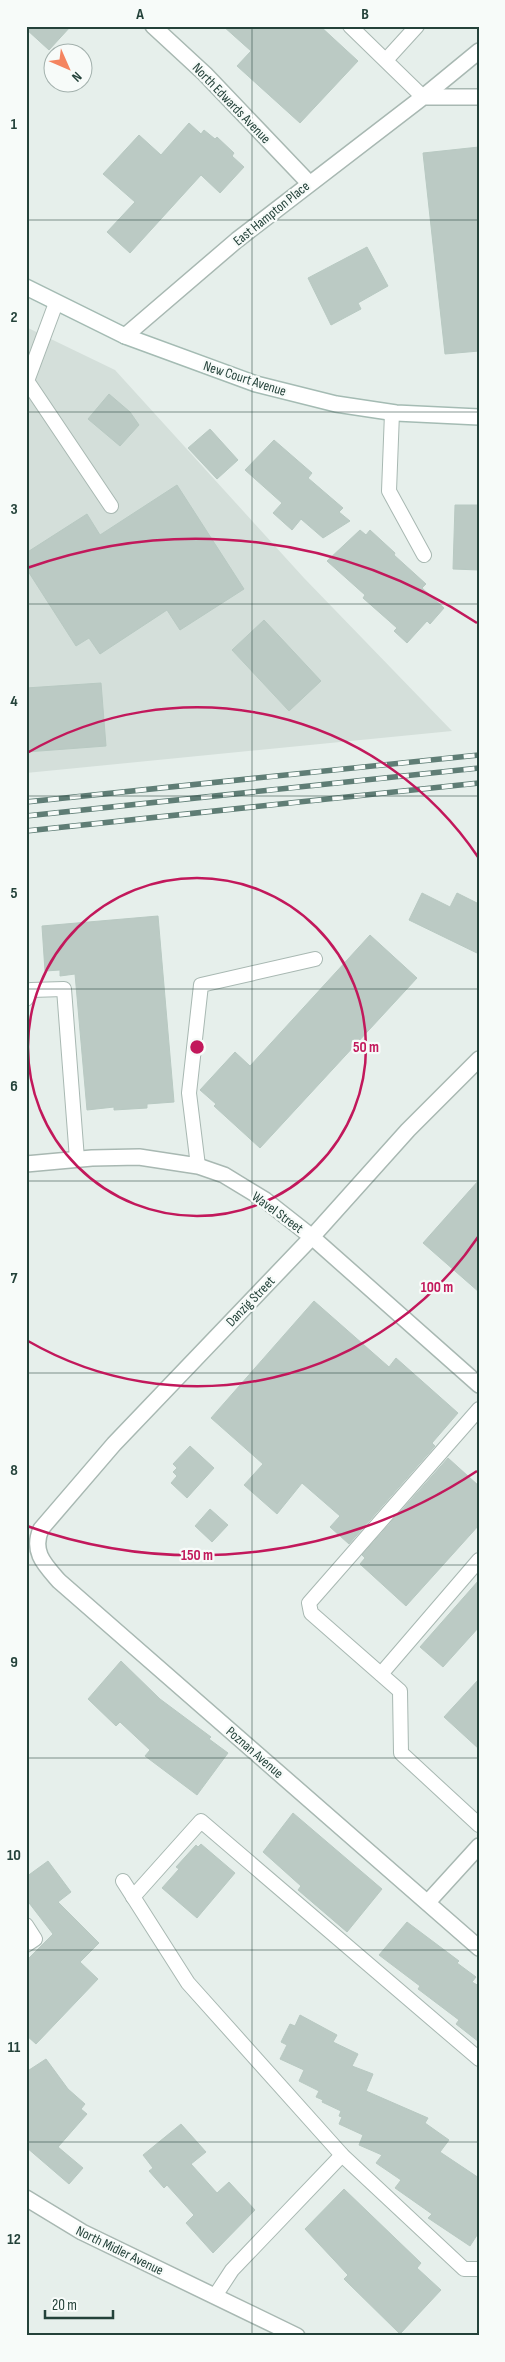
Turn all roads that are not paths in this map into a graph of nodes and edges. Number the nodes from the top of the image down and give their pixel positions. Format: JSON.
{"nodes":[{"id":1,"x":153,"y":26,"type":"edge"},
{"id":2,"x":350,"y":26,"type":"edge"},
{"id":3,"x":417,"y":26,"type":"edge"},
{"id":4,"x":479,"y":51,"type":"edge"},
{"id":5,"x":386,"y":60,"type":"junction"},
{"id":6,"x":422,"y":97,"type":"junction"},
{"id":7,"x":479,"y":97,"type":"edge"},
{"id":8,"x":309,"y":183,"type":"junction"},
{"id":9,"x":26,"y":287,"type":"edge"},
{"id":10,"x":56,"y":303,"type":"junction"},
{"id":11,"x":125,"y":336,"type":"junction"},
{"id":12,"x":31,"y":356,"type":"edge"},
{"id":13,"x":392,"y":412,"type":"junction"},
{"id":14,"x":479,"y":417,"type":"edge"},
{"id":15,"x":111,"y":506,"type":"dead end"},
{"id":16,"x":424,"y":555,"type":"dead end"},
{"id":17,"x":314,"y":959,"type":"dead end"},
{"id":18,"x":26,"y":999,"type":"edge"},
{"id":19,"x":479,"y":1058,"type":"edge"},
{"id":20,"x":77,"y":1159,"type":"junction"},
{"id":21,"x":26,"y":1164,"type":"edge"},
{"id":22,"x":198,"y":1166,"type":"junction"},
{"id":23,"x":312,"y":1237,"type":"junction"},
{"id":24,"x":479,"y":1385,"type":"edge"},
{"id":25,"x":479,"y":1409,"type":"edge"},
{"id":26,"x":38,"y":1552,"type":"joint"},
{"id":27,"x":479,"y":1560,"type":"edge"},
{"id":28,"x":381,"y":1674,"type":"junction"},
{"id":29,"x":479,"y":1825,"type":"edge"},
{"id":30,"x":476,"y":1855,"type":"edge"},
{"id":31,"x":123,"y":1881,"type":"dead end"},
{"id":32,"x":133,"y":1898,"type":"junction"},
{"id":33,"x":428,"y":1902,"type":"junction"},
{"id":34,"x":26,"y":1926,"type":"edge"},
{"id":35,"x":26,"y":1945,"type":"edge"},
{"id":36,"x":479,"y":1948,"type":"edge"},
{"id":37,"x":479,"y":2059,"type":"edge"},
{"id":38,"x":342,"y":2155,"type":"junction"},
{"id":39,"x":26,"y":2198,"type":"edge"},
{"id":40,"x":479,"y":2269,"type":"edge"},
{"id":41,"x":215,"y":2296,"type":"junction"},
{"id":42,"x":297,"y":2336,"type":"edge"}],
"edges":[{"from":1,"to":8,"type":"street","name":"North Edwards Avenue"},
{"from":2,"to":5,"type":"lane"},
{"from":3,"to":5,"type":"lane"},
{"from":4,"to":6,"type":"street","name":"East Hampton Place"},
{"from":5,"to":6,"type":"lane"},
{"from":6,"to":7,"type":"street"},
{"from":6,"to":8,"type":"street","name":"East Hampton Place"},
{"from":8,"to":11,"type":"street","name":"East Hampton Place"},
{"from":9,"to":10,"type":"street","name":"New Court Avenue"},
{"from":10,"to":11,"type":"street","name":"New Court Avenue"},
{"from":10,"to":12,"type":"lane"},
{"from":11,"to":13,"type":"street","name":"New Court Avenue"},
{"from":12,"to":15,"type":"lane"},
{"from":13,"to":14,"type":"street","name":"New Court Avenue"},
{"from":13,"to":16,"type":"lane"},
{"from":17,"to":22,"type":"lane"},
{"from":18,"to":20,"type":"lane"},
{"from":19,"to":23,"type":"street","name":"Danzig Street"},
{"from":20,"to":21,"type":"street","name":"Wavel Street"},
{"from":20,"to":22,"type":"street","name":"Wavel Street"},
{"from":22,"to":23,"type":"street","name":"Wavel Street"},
{"from":23,"to":24,"type":"street","name":"Wavel Street"},
{"from":23,"to":26,"type":"street","name":"Danzig Street"},
{"from":25,"to":28,"type":"lane"},
{"from":26,"to":33,"type":"street","name":"Poznan Avenue"},
{"from":27,"to":28,"type":"lane"},
{"from":28,"to":29,"type":"lane"},
{"from":30,"to":33,"type":"street"},
{"from":31,"to":32,"type":"lane"},
{"from":32,"to":37,"type":"lane"},
{"from":32,"to":38,"type":"lane"},
{"from":33,"to":36,"type":"street","name":"Poznan Avenue"},
{"from":34,"to":35,"type":"lane"},
{"from":38,"to":40,"type":"lane"},
{"from":38,"to":41,"type":"lane"},
{"from":39,"to":41,"type":"street","name":"North Midler Avenue"},
{"from":41,"to":42,"type":"street","name":"North Midler Avenue"}]}
